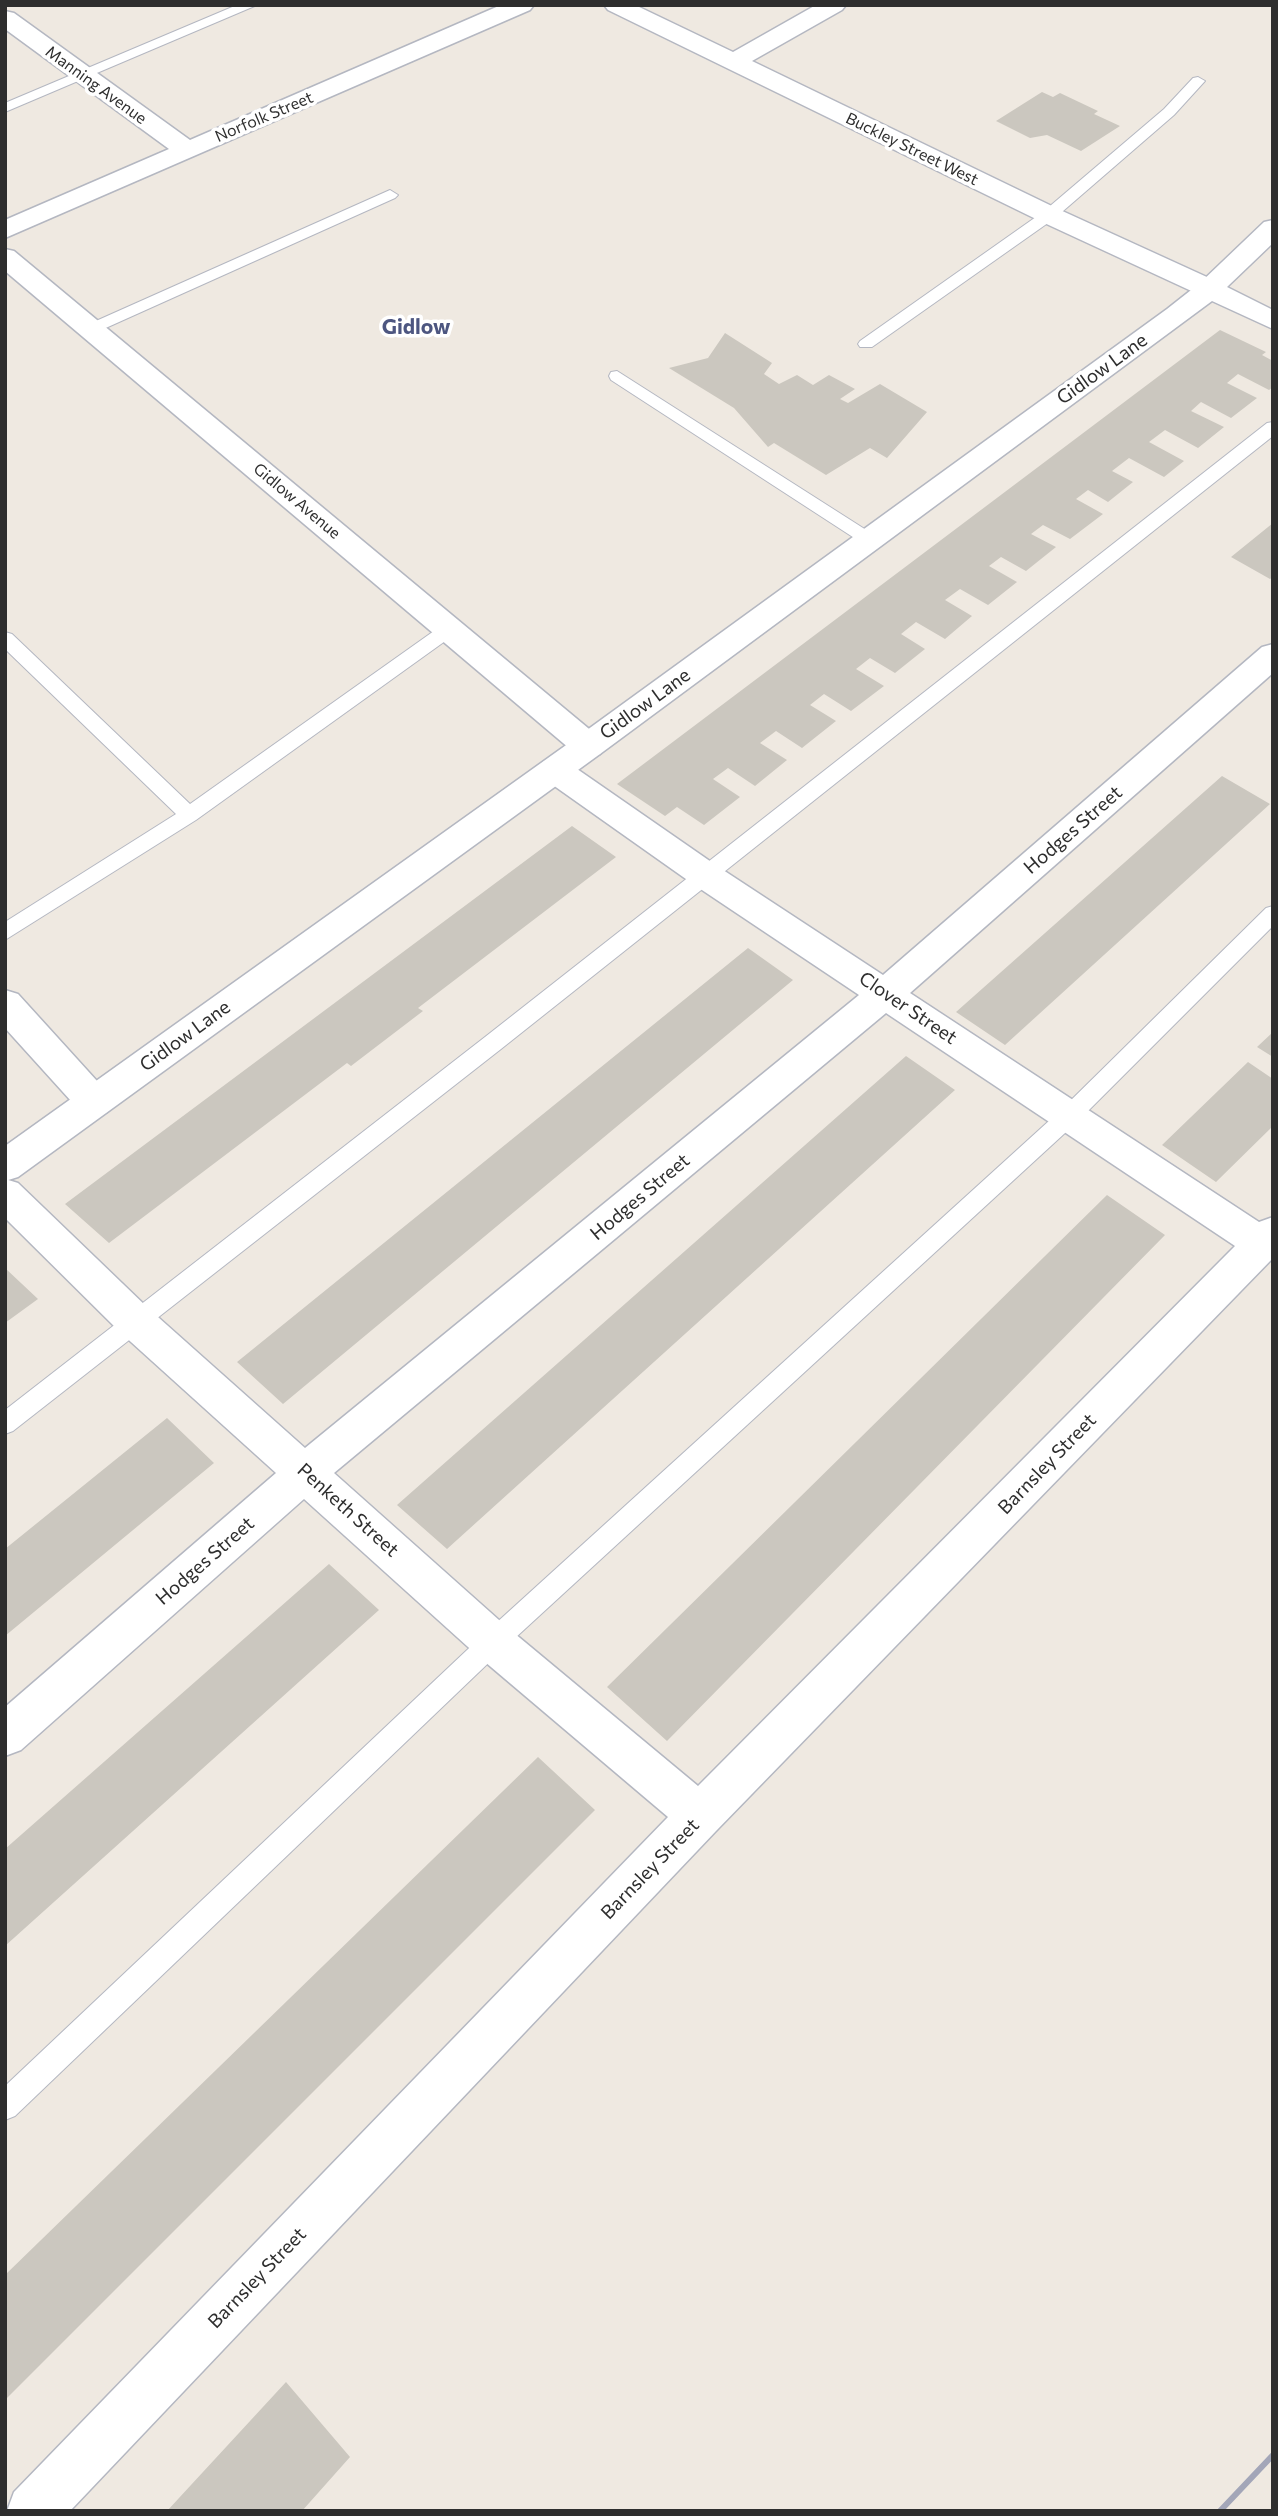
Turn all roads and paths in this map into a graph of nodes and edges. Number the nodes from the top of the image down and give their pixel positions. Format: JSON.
{"nodes":[{"id":1,"x":250,"y":5,"type":"edge"},
{"id":2,"x":522,"y":5,"type":"edge"},
{"id":3,"x":616,"y":5,"type":"edge"},
{"id":4,"x":835,"y":5,"type":"edge"},
{"id":5,"x":5,"y":18,"type":"edge"},
{"id":6,"x":733,"y":62,"type":"junction"},
{"id":7,"x":81,"y":74,"type":"junction"},
{"id":8,"x":1198,"y":81,"type":"dead end"},
{"id":9,"x":5,"y":108,"type":"edge"},
{"id":10,"x":187,"y":150,"type":"junction"},
{"id":11,"x":390,"y":195,"type":"dead end"},
{"id":12,"x":1049,"y":215,"type":"junction"},
{"id":13,"x":1273,"y":228,"type":"edge"},
{"id":14,"x":5,"y":230,"type":"edge"},
{"id":15,"x":5,"y":257,"type":"edge"},
{"id":16,"x":1210,"y":289,"type":"junction"},
{"id":17,"x":1273,"y":321,"type":"edge"},
{"id":18,"x":93,"y":328,"type":"junction"},
{"id":19,"x":866,"y":344,"type":"dead end"},
{"id":20,"x":617,"y":376,"type":"dead end"},
{"id":21,"x":1273,"y":427,"type":"edge"},
{"id":22,"x":868,"y":539,"type":"junction"},
{"id":23,"x":448,"y":630,"type":"junction"},
{"id":24,"x":5,"y":638,"type":"edge"},
{"id":25,"x":1273,"y":655,"type":"edge"},
{"id":26,"x":588,"y":746,"type":"junction"},
{"id":27,"x":555,"y":770,"type":"junction"},
{"id":28,"x":189,"y":816,"type":"junction"},
{"id":29,"x":705,"y":875,"type":"junction"},
{"id":30,"x":1273,"y":914,"type":"edge"},
{"id":31,"x":5,"y":932,"type":"edge"},
{"id":32,"x":886,"y":993,"type":"junction"},
{"id":33,"x":5,"y":1004,"type":"edge"},
{"id":34,"x":94,"y":1102,"type":"junction"},
{"id":35,"x":1069,"y":1116,"type":"junction"},
{"id":36,"x":5,"y":1166,"type":"edge"},
{"id":37,"x":5,"y":1194,"type":"edge"},
{"id":38,"x":1268,"y":1238,"type":"edge"},
{"id":39,"x":135,"y":1321,"type":"junction"},
{"id":40,"x":5,"y":1424,"type":"edge"},
{"id":41,"x":306,"y":1472,"type":"junction"},
{"id":42,"x":493,"y":1642,"type":"junction"},
{"id":43,"x":5,"y":1735,"type":"edge"},
{"id":44,"x":700,"y":1816,"type":"junction"},
{"id":45,"x":5,"y":2106,"type":"edge"},
{"id":46,"x":33,"y":2511,"type":"edge"}],
"edges":[{"from":1,"to":7,"type":"lane"},
{"from":2,"to":10,"type":"street","name":"Norfolk Street"},
{"from":3,"to":6,"type":"street","name":"Buckley Street West"},
{"from":4,"to":6,"type":"street"},
{"from":5,"to":7,"type":"street","name":"Manning Avenue"},
{"from":6,"to":12,"type":"street","name":"Buckley Street West"},
{"from":7,"to":9,"type":"lane"},
{"from":7,"to":10,"type":"street","name":"Manning Avenue"},
{"from":8,"to":12,"type":"lane"},
{"from":10,"to":14,"type":"street","name":"Norfolk Street"},
{"from":11,"to":18,"type":"lane"},
{"from":12,"to":16,"type":"street","name":"Buckley Street West"},
{"from":12,"to":19,"type":"lane"},
{"from":13,"to":16,"type":"street","name":"Gidlow Lane"},
{"from":15,"to":18,"type":"street","name":"Gidlow Avenue"},
{"from":16,"to":17,"type":"street","name":"Buckley Street West"},
{"from":16,"to":22,"type":"street","name":"Gidlow Lane"},
{"from":18,"to":23,"type":"street","name":"Gidlow Avenue"},
{"from":20,"to":22,"type":"lane"},
{"from":21,"to":29,"type":"lane"},
{"from":22,"to":26,"type":"street","name":"Gidlow Lane"},
{"from":23,"to":26,"type":"street","name":"Gidlow Avenue"},
{"from":23,"to":28,"type":"lane"},
{"from":24,"to":28,"type":"lane"},
{"from":25,"to":32,"type":"street","name":"Hodges Street"},
{"from":26,"to":27,"type":"street","name":"Gidlow Lane"},
{"from":27,"to":29,"type":"street","name":"Clover Street"},
{"from":27,"to":34,"type":"street","name":"Gidlow Lane"},
{"from":28,"to":31,"type":"lane"},
{"from":29,"to":32,"type":"street","name":"Clover Street"},
{"from":29,"to":39,"type":"lane"},
{"from":30,"to":35,"type":"lane"},
{"from":32,"to":35,"type":"street","name":"Clover Street"},
{"from":32,"to":41,"type":"street","name":"Hodges Street"},
{"from":33,"to":34,"type":"street"},
{"from":34,"to":36,"type":"street","name":"Gidlow Lane"},
{"from":35,"to":38,"type":"street","name":"Clover Street"},
{"from":35,"to":42,"type":"lane"},
{"from":37,"to":39,"type":"street","name":"Penketh Street"},
{"from":38,"to":44,"type":"street","name":"Barnsley Street"},
{"from":39,"to":40,"type":"lane"},
{"from":39,"to":41,"type":"street","name":"Penketh Street"},
{"from":41,"to":42,"type":"street","name":"Penketh Street"},
{"from":41,"to":43,"type":"street","name":"Hodges Street"},
{"from":42,"to":44,"type":"street","name":"Penketh Street"},
{"from":42,"to":45,"type":"lane"},
{"from":44,"to":46,"type":"street","name":"Barnsley Street"}]}
